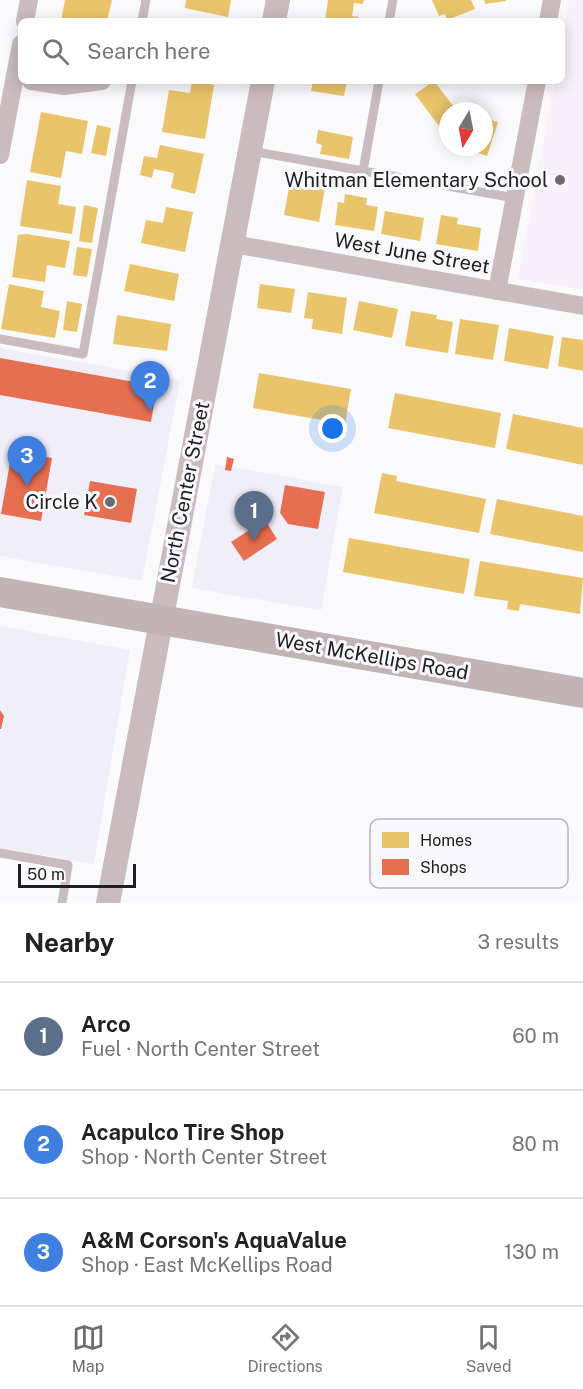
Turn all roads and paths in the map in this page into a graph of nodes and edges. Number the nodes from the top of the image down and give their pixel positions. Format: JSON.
{"nodes":[{"id":1,"x":29,"y":0,"type":"edge"},
{"id":2,"x":146,"y":0,"type":"edge"},
{"id":3,"x":278,"y":0,"type":"edge"},
{"id":4,"x":393,"y":0,"type":"edge"},
{"id":5,"x":552,"y":0,"type":"edge"},
{"id":6,"x":26,"y":18,"type":"edge"},
{"id":7,"x":143,"y":18,"type":"edge"},
{"id":8,"x":275,"y":18,"type":"edge"},
{"id":9,"x":390,"y":18,"type":"edge"},
{"id":10,"x":549,"y":18,"type":"edge"},
{"id":11,"x":17,"y":79,"type":"edge"},
{"id":12,"x":51,"y":84,"type":"edge"},
{"id":13,"x":79,"y":84,"type":"edge"},
{"id":14,"x":131,"y":84,"type":"edge"},
{"id":15,"x":262,"y":84,"type":"edge"},
{"id":16,"x":378,"y":84,"type":"edge"},
{"id":17,"x":536,"y":84,"type":"edge"},
{"id":18,"x":250,"y":151,"type":"junction"},
{"id":19,"x":0,"y":155,"type":"edge"},
{"id":20,"x":363,"y":171,"type":"junction"},
{"id":21,"x":515,"y":198,"type":"junction"},
{"id":22,"x":232,"y":244,"type":"junction"},
{"id":23,"x":497,"y":291,"type":"junction"},
{"id":24,"x":583,"y":306,"type":"edge"},
{"id":25,"x":0,"y":339,"type":"edge"},
{"id":26,"x":0,"y":592,"type":"edge"},
{"id":27,"x":160,"y":620,"type":"junction"},
{"id":28,"x":583,"y":693,"type":"edge"},
{"id":29,"x":0,"y":853,"type":"edge"},
{"id":30,"x":62,"y":903,"type":"edge"},
{"id":31,"x":108,"y":903,"type":"edge"}],
"edges":[{"from":1,"to":6,"type":"street"},
{"from":2,"to":7,"type":"lane"},
{"from":3,"to":8,"type":"street"},
{"from":4,"to":9,"type":"lane"},
{"from":5,"to":10,"type":"street"},
{"from":11,"to":19,"type":"street"},
{"from":12,"to":13,"type":"street"},
{"from":14,"to":25,"type":"lane"},
{"from":15,"to":18,"type":"street","name":"North Center Street"},
{"from":16,"to":20,"type":"lane"},
{"from":17,"to":21,"type":"street"},
{"from":18,"to":20,"type":"lane"},
{"from":18,"to":22,"type":"street","name":"North Center Street"},
{"from":20,"to":21,"type":"lane"},
{"from":21,"to":23,"type":"street"},
{"from":22,"to":23,"type":"street","name":"West June Street"},
{"from":22,"to":27,"type":"street","name":"North Center Street"},
{"from":23,"to":24,"type":"street","name":"West June Street"},
{"from":26,"to":27,"type":"main road","name":"West McKellips Road"},
{"from":27,"to":28,"type":"main road","name":"West McKellips Road"},
{"from":27,"to":31,"type":"street","name":"North Center Street"},
{"from":29,"to":30,"type":"lane"}]}
